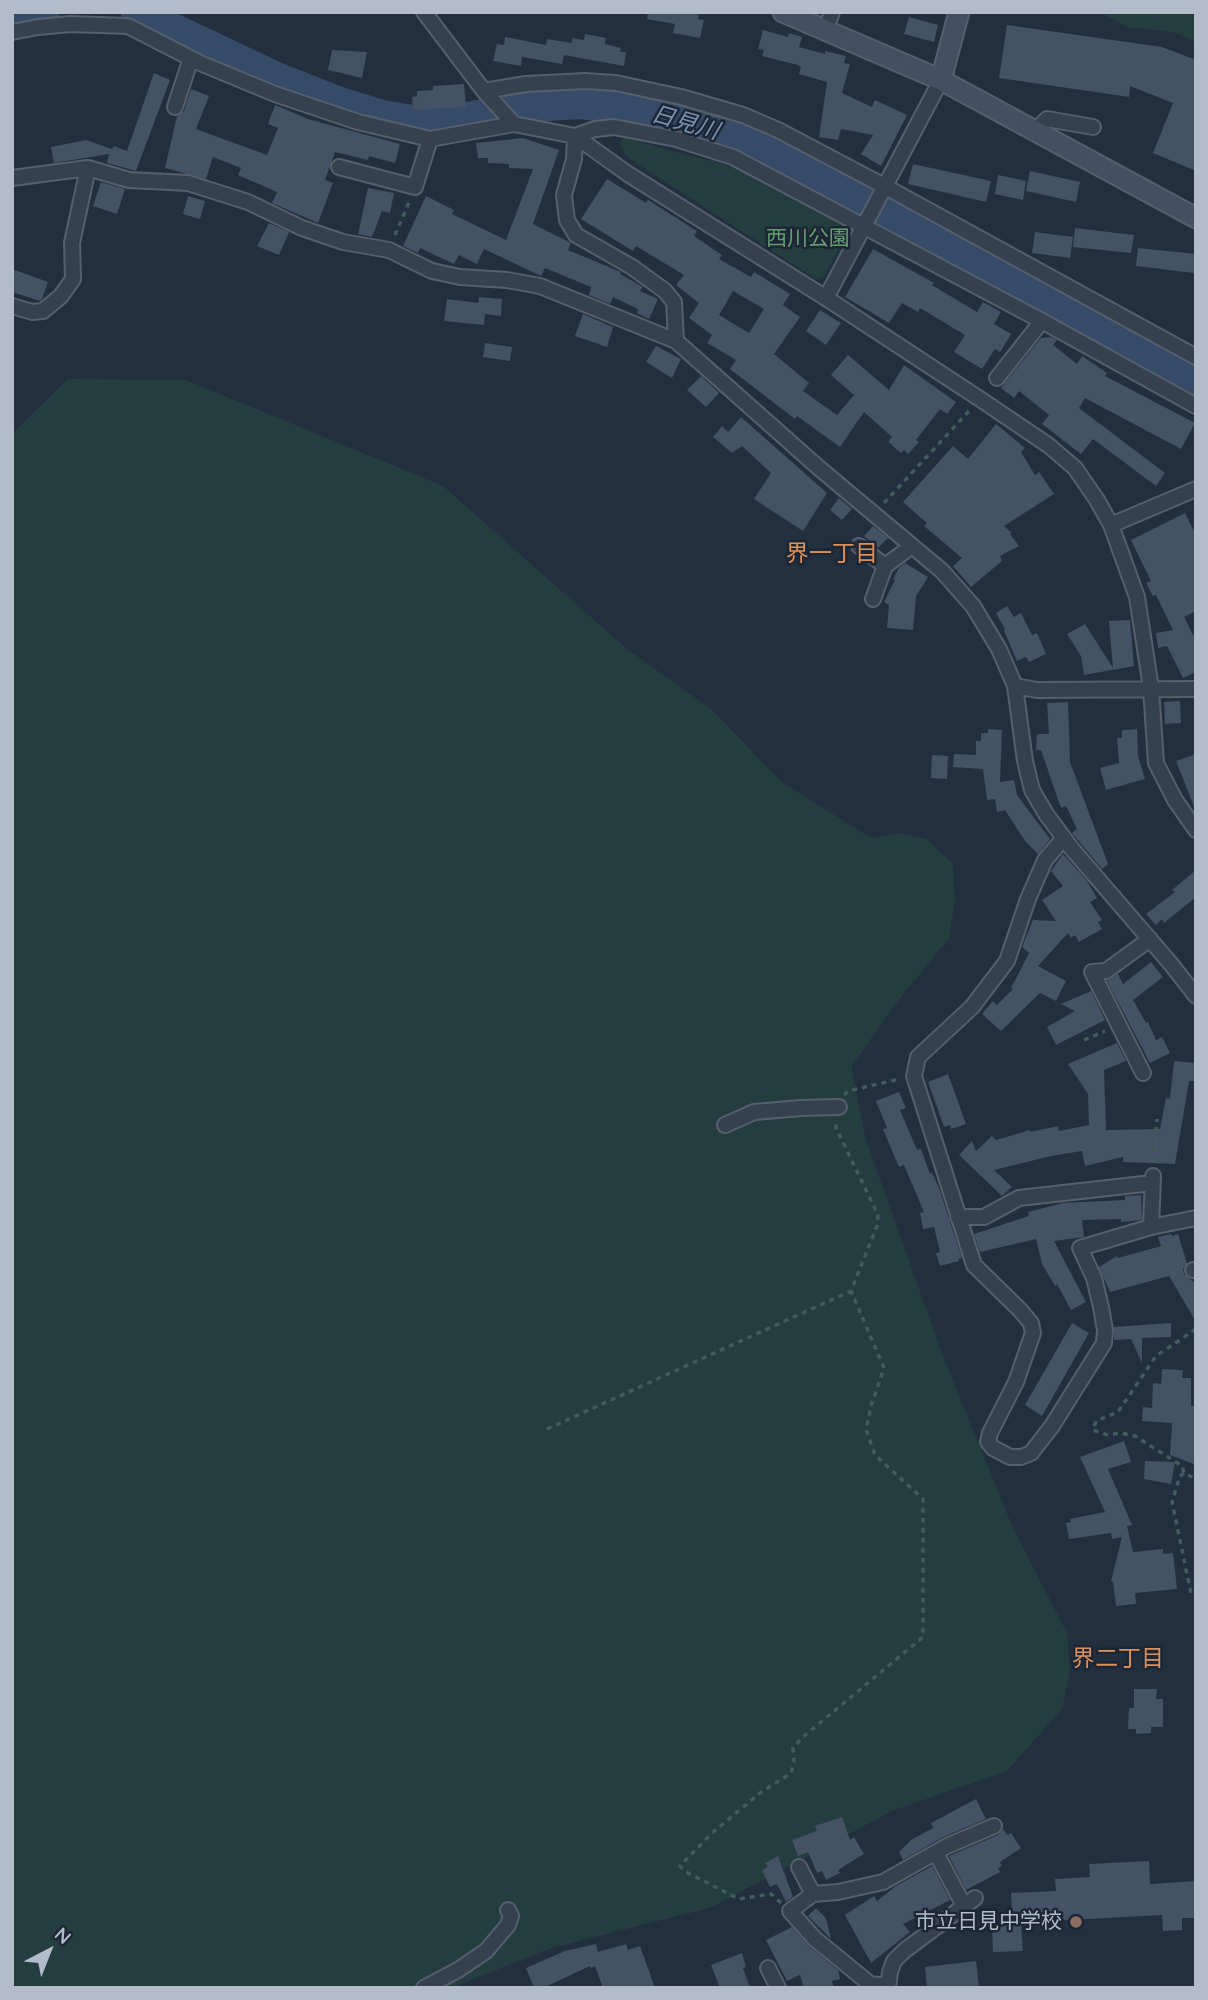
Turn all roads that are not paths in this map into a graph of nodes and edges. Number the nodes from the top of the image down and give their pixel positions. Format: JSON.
{"nodes":[{"id":1,"x":424,"y":12,"type":"edge"},
{"id":2,"x":783,"y":12,"type":"edge"},
{"id":3,"x":959,"y":12,"type":"edge"},
{"id":4,"x":829,"y":21,"type":"edge"},
{"id":5,"x":12,"y":32,"type":"edge"},
{"id":6,"x":191,"y":58,"type":"junction"},
{"id":7,"x":941,"y":79,"type":"junction"},
{"id":8,"x":484,"y":91,"type":"junction"},
{"id":9,"x":175,"y":107,"type":"dead end"},
{"id":10,"x":514,"y":124,"type":"junction"},
{"id":11,"x":1093,"y":127,"type":"dead end"},
{"id":12,"x":1036,"y":130,"type":"junction"},
{"id":13,"x":575,"y":136,"type":"junction"},
{"id":14,"x":430,"y":139,"type":"junction"},
{"id":15,"x":339,"y":167,"type":"dead end"},
{"id":16,"x":88,"y":168,"type":"junction"},
{"id":17,"x":12,"y":178,"type":"edge"},
{"id":18,"x":884,"y":186,"type":"junction"},
{"id":19,"x":1196,"y":218,"type":"edge"},
{"id":20,"x":863,"y":227,"type":"junction"},
{"id":21,"x":826,"y":298,"type":"junction"},
{"id":22,"x":12,"y":306,"type":"edge"},
{"id":23,"x":1042,"y":321,"type":"junction"},
{"id":24,"x":676,"y":341,"type":"junction"},
{"id":25,"x":1196,"y":356,"type":"edge"},
{"id":26,"x":997,"y":378,"type":"dead end"},
{"id":27,"x":1196,"y":406,"type":"edge"},
{"id":28,"x":1195,"y":492,"type":"edge"},
{"id":29,"x":1111,"y":525,"type":"junction"},
{"id":30,"x":859,"y":545,"type":"dead end"},
{"id":31,"x":912,"y":547,"type":"junction"},
{"id":32,"x":885,"y":566,"type":"junction"},
{"id":33,"x":873,"y":599,"type":"dead end"},
{"id":34,"x":1015,"y":686,"type":"junction"},
{"id":35,"x":1151,"y":688,"type":"junction"},
{"id":36,"x":1196,"y":689,"type":"edge"},
{"id":37,"x":1196,"y":830,"type":"edge"},
{"id":38,"x":1064,"y":838,"type":"junction"},
{"id":39,"x":1150,"y":939,"type":"junction"},
{"id":40,"x":1196,"y":996,"type":"edge"},
{"id":41,"x":1143,"y":1073,"type":"dead end"},
{"id":42,"x":839,"y":1107,"type":"road end"},
{"id":43,"x":725,"y":1125,"type":"dead end"},
{"id":44,"x":958,"y":1217,"type":"junction"},
{"id":45,"x":1196,"y":1218,"type":"edge"},
{"id":46,"x":1152,"y":1227,"type":"junction"},
{"id":47,"x":994,"y":1826,"type":"dead end"},
{"id":48,"x":936,"y":1853,"type":"junction"},
{"id":49,"x":799,"y":1867,"type":"dead end"},
{"id":50,"x":813,"y":1894,"type":"junction"},
{"id":51,"x":508,"y":1910,"type":"dead end"},
{"id":52,"x":768,"y":1968,"type":"dead end"},
{"id":53,"x":888,"y":1987,"type":"edge"},
{"id":54,"x":425,"y":1988,"type":"edge"},
{"id":55,"x":778,"y":1988,"type":"edge"}],
"edges":[{"from":1,"to":8,"type":"street"},
{"from":2,"to":4,"type":"street"},
{"from":3,"to":7,"type":"street"},
{"from":4,"to":7,"type":"street"},
{"from":5,"to":6,"type":"street"},
{"from":6,"to":9,"type":"street"},
{"from":6,"to":14,"type":"street"},
{"from":7,"to":12,"type":"street"},
{"from":7,"to":18,"type":"street"},
{"from":8,"to":10,"type":"street"},
{"from":8,"to":18,"type":"street"},
{"from":10,"to":13,"type":"street"},
{"from":10,"to":14,"type":"street"},
{"from":11,"to":12,"type":"street"},
{"from":12,"to":19,"type":"street"},
{"from":13,"to":20,"type":"street"},
{"from":13,"to":21,"type":"street"},
{"from":13,"to":24,"type":"street"},
{"from":14,"to":15,"type":"street"},
{"from":16,"to":17,"type":"street"},
{"from":16,"to":22,"type":"street"},
{"from":16,"to":24,"type":"street"},
{"from":18,"to":20,"type":"street"},
{"from":18,"to":25,"type":"street"},
{"from":20,"to":21,"type":"street"},
{"from":20,"to":23,"type":"street"},
{"from":21,"to":29,"type":"street"},
{"from":23,"to":26,"type":"street"},
{"from":23,"to":27,"type":"street"},
{"from":24,"to":31,"type":"street"},
{"from":28,"to":29,"type":"street"},
{"from":29,"to":35,"type":"street"},
{"from":30,"to":32,"type":"street"},
{"from":31,"to":32,"type":"street"},
{"from":31,"to":34,"type":"street"},
{"from":32,"to":33,"type":"street"},
{"from":34,"to":35,"type":"street"},
{"from":34,"to":38,"type":"street"},
{"from":35,"to":36,"type":"street"},
{"from":35,"to":37,"type":"street"},
{"from":38,"to":39,"type":"street"},
{"from":38,"to":44,"type":"street"},
{"from":39,"to":40,"type":"street"},
{"from":39,"to":41,"type":"street"},
{"from":42,"to":43,"type":"street"},
{"from":44,"to":46,"type":"street"},
{"from":44,"to":46,"type":"street"},
{"from":45,"to":46,"type":"street"},
{"from":47,"to":48,"type":"street"},
{"from":48,"to":50,"type":"street"},
{"from":48,"to":53,"type":"street"},
{"from":49,"to":50,"type":"street"},
{"from":50,"to":53,"type":"street"},
{"from":51,"to":54,"type":"street"},
{"from":52,"to":55,"type":"street"}]}
